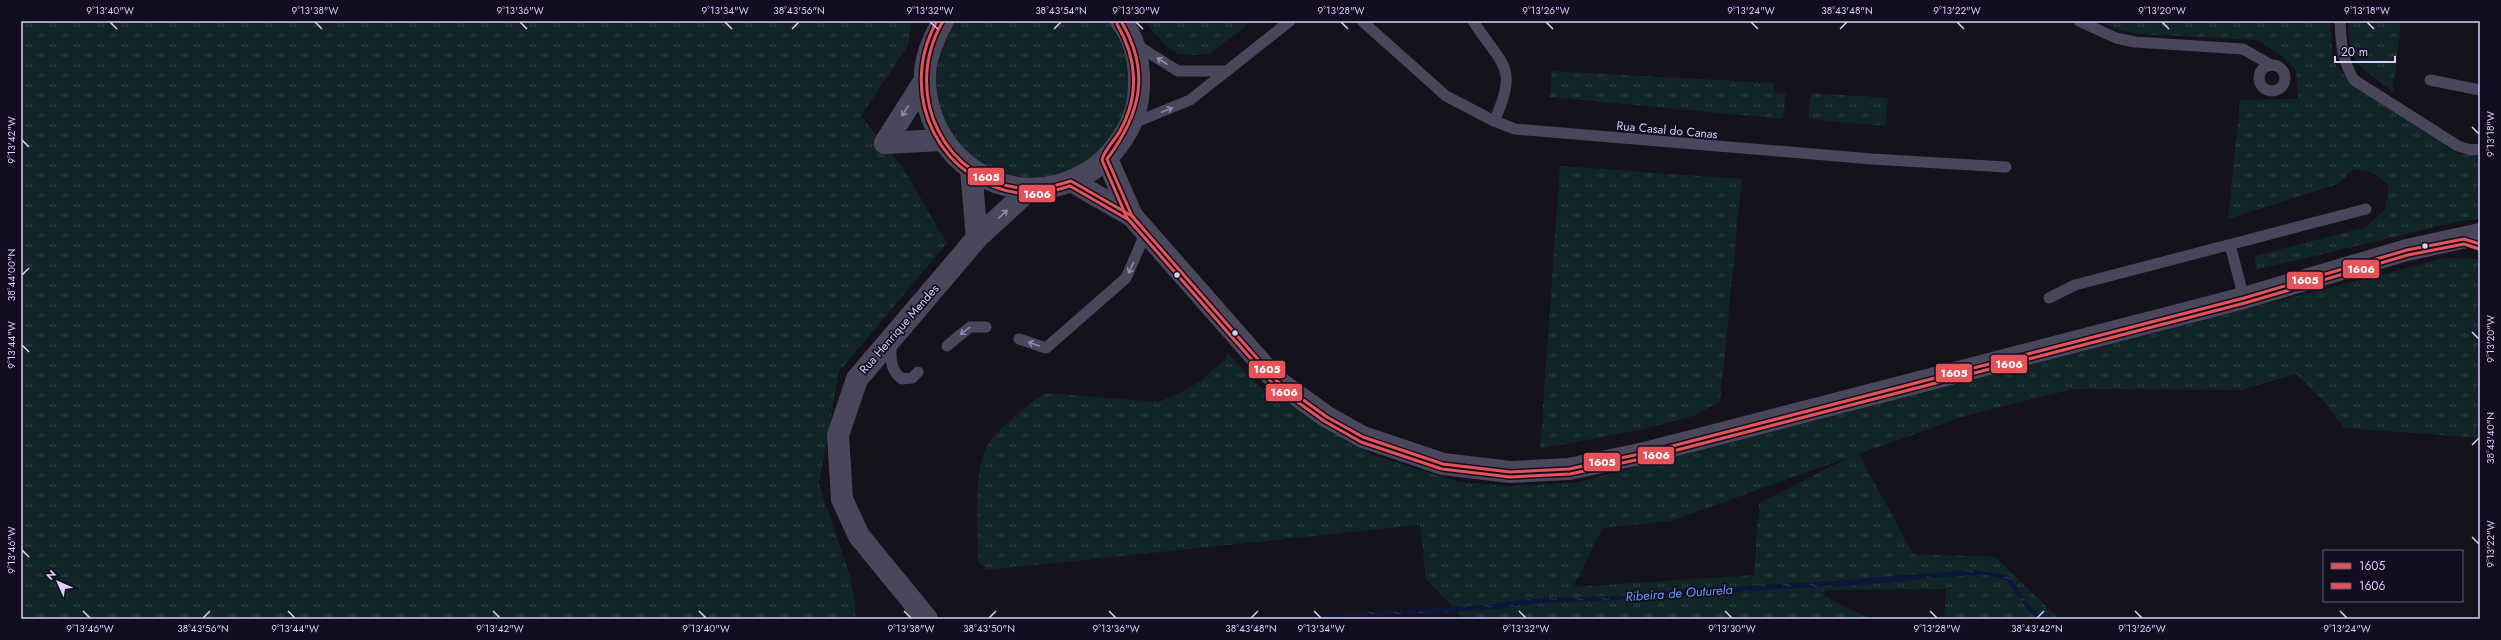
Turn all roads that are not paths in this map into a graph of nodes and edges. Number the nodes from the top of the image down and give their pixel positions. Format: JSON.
{"nodes":[{"id":1,"x":944,"y":21,"type":"edge"},
{"id":2,"x":1121,"y":21,"type":"edge"},
{"id":3,"x":1290,"y":21,"type":"edge"},
{"id":4,"x":1362,"y":21,"type":"edge"},
{"id":5,"x":1473,"y":21,"type":"edge"},
{"id":6,"x":2079,"y":21,"type":"edge"},
{"id":7,"x":2340,"y":21,"type":"edge"},
{"id":8,"x":1132,"y":42,"type":"junction"},
{"id":9,"x":2271,"y":65,"type":"dead end"},
{"id":10,"x":1226,"y":71,"type":"junction"},
{"id":11,"x":925,"y":80,"type":"junction"},
{"id":12,"x":2430,"y":80,"type":"dead end"},
{"id":13,"x":2480,"y":90,"type":"edge"},
{"id":14,"x":1494,"y":121,"type":"junction"},
{"id":15,"x":1131,"y":124,"type":"junction"},
{"id":16,"x":942,"y":140,"type":"junction"},
{"id":17,"x":2480,"y":149,"type":"edge"},
{"id":18,"x":1107,"y":159,"type":"junction"},
{"id":19,"x":2006,"y":167,"type":"dead end"},
{"id":20,"x":971,"y":170,"type":"junction"},
{"id":21,"x":1071,"y":181,"type":"junction"},
{"id":22,"x":1030,"y":189,"type":"junction"},
{"id":23,"x":2366,"y":209,"type":"dead end"},
{"id":24,"x":1132,"y":216,"type":"junction"},
{"id":25,"x":1146,"y":232,"type":"junction"},
{"id":26,"x":977,"y":238,"type":"junction"},
{"id":27,"x":2475,"y":239,"type":"edge"},
{"id":28,"x":2230,"y":245,"type":"junction"},
{"id":29,"x":2049,"y":298,"type":"dead end"},
{"id":30,"x":2244,"y":298,"type":"junction"},
{"id":31,"x":986,"y":327,"type":"dead end"},
{"id":32,"x":1019,"y":338,"type":"dead end"},
{"id":33,"x":890,"y":339,"type":"junction"},
{"id":34,"x":947,"y":346,"type":"dead end"},
{"id":35,"x":918,"y":372,"type":"dead end"},
{"id":36,"x":927,"y":619,"type":"edge"}],
"edges":[{"from":1,"to":11,"type":"street"},
{"from":2,"to":8,"type":"street"},
{"from":3,"to":10,"type":"lane"},
{"from":4,"to":14,"type":"lane","name":"Rua Casal do Canas"},
{"from":5,"to":14,"type":"lane"},
{"from":6,"to":9,"type":"lane"},
{"from":7,"to":17,"type":"lane"},
{"from":10,"to":8,"type":"lane","one_way":true},
{"from":8,"to":15,"type":"street"},
{"from":15,"to":10,"type":"lane","one_way":true},
{"from":11,"to":16,"type":"street"},
{"from":11,"to":16,"type":"street","one_way":true},
{"from":12,"to":13,"type":"lane"},
{"from":14,"to":19,"type":"lane","name":"Rua Casal do Canas"},
{"from":15,"to":18,"type":"street"},
{"from":16,"to":20,"type":"street"},
{"from":18,"to":21,"type":"street"},
{"from":18,"to":24,"type":"street"},
{"from":20,"to":22,"type":"street"},
{"from":20,"to":26,"type":"street"},
{"from":21,"to":22,"type":"street"},
{"from":21,"to":24,"type":"street"},
{"from":26,"to":22,"type":"street","name":"Rua Henrique Mendes","one_way":true},
{"from":23,"to":28,"type":"lane"},
{"from":24,"to":25,"type":"street"},
{"from":25,"to":30,"type":"street"},
{"from":25,"to":32,"type":"lane","one_way":true},
{"from":26,"to":33,"type":"street","name":"Rua Henrique Mendes"},
{"from":27,"to":30,"type":"street"},
{"from":28,"to":29,"type":"lane"},
{"from":28,"to":30,"type":"lane"},
{"from":31,"to":34,"type":"lane","one_way":true},
{"from":33,"to":35,"type":"lane"},
{"from":33,"to":36,"type":"street","name":"Rua Henrique Mendes"}]}
